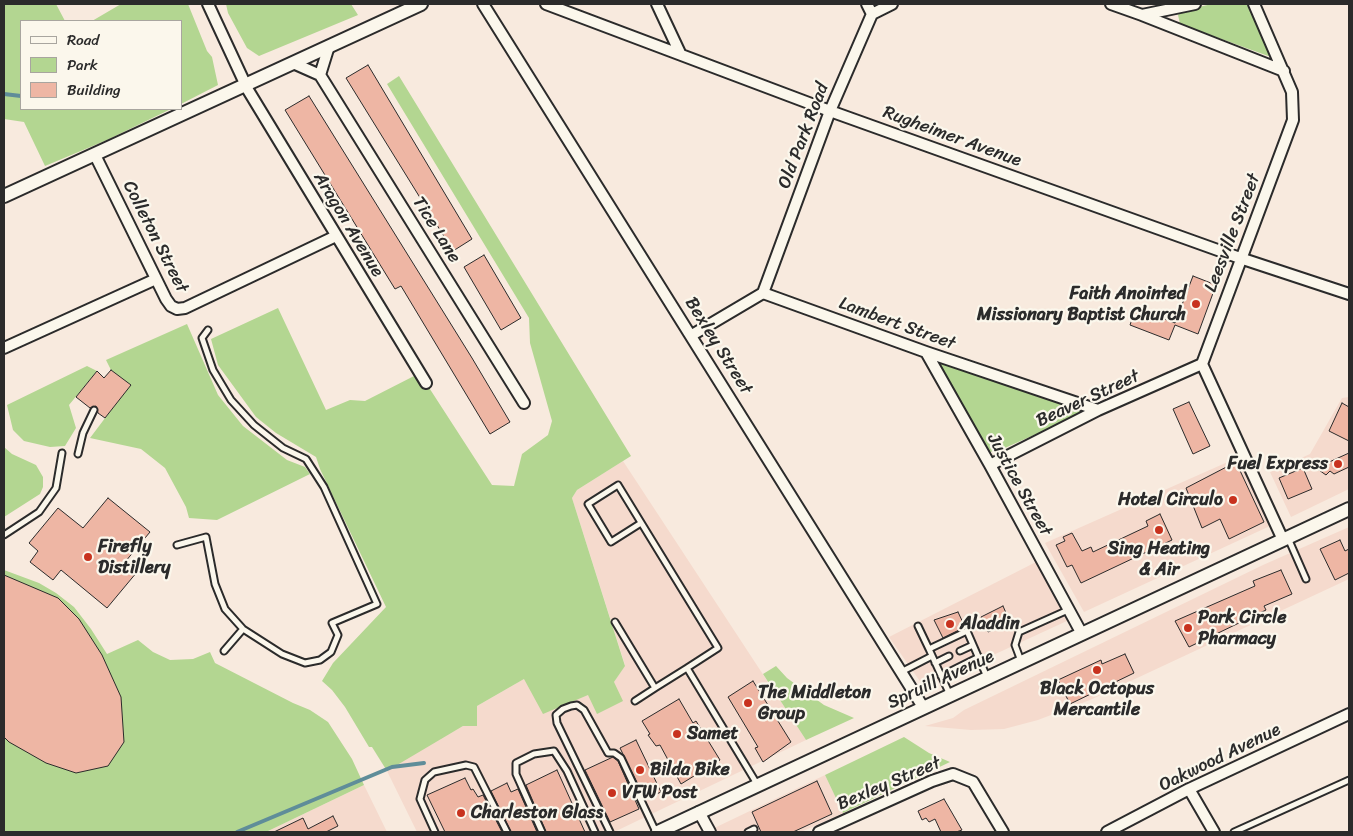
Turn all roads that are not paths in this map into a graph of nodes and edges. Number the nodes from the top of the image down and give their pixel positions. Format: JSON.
{"nodes":[{"id":1,"x":208,"y":4,"type":"edge"},
{"id":2,"x":421,"y":4,"type":"edge"},
{"id":3,"x":484,"y":4,"type":"edge"},
{"id":4,"x":546,"y":4,"type":"edge"},
{"id":5,"x":657,"y":4,"type":"edge"},
{"id":6,"x":867,"y":4,"type":"edge"},
{"id":7,"x":892,"y":4,"type":"edge"},
{"id":8,"x":1111,"y":4,"type":"edge"},
{"id":9,"x":1195,"y":4,"type":"edge"},
{"id":10,"x":1254,"y":4,"type":"edge"},
{"id":11,"x":872,"y":14,"type":"junction"},
{"id":12,"x":1142,"y":15,"type":"junction"},
{"id":13,"x":329,"y":46,"type":"junction"},
{"id":14,"x":680,"y":53,"type":"junction"},
{"id":15,"x":293,"y":63,"type":"junction"},
{"id":16,"x":1284,"y":71,"type":"junction"},
{"id":17,"x":320,"y":74,"type":"junction"},
{"id":18,"x":245,"y":83,"type":"junction"},
{"id":19,"x":830,"y":111,"type":"junction"},
{"id":20,"x":95,"y":155,"type":"junction"},
{"id":21,"x":4,"y":196,"type":"edge"},
{"id":22,"x":336,"y":236,"type":"junction"},
{"id":23,"x":1240,"y":258,"type":"junction"},
{"id":24,"x":156,"y":279,"type":"junction"},
{"id":25,"x":763,"y":293,"type":"junction"},
{"id":26,"x":1349,"y":294,"type":"edge"},
{"id":27,"x":208,"y":330,"type":"dead end"},
{"id":28,"x":692,"y":335,"type":"junction"},
{"id":29,"x":4,"y":348,"type":"edge"},
{"id":30,"x":926,"y":352,"type":"junction"},
{"id":31,"x":1202,"y":364,"type":"junction"},
{"id":32,"x":426,"y":383,"type":"dead end"},
{"id":33,"x":524,"y":403,"type":"dead end"},
{"id":34,"x":94,"y":410,"type":"dead end"},
{"id":35,"x":1098,"y":410,"type":"junction"},
{"id":36,"x":62,"y":454,"type":"dead end"},
{"id":37,"x":78,"y":454,"type":"dead end"},
{"id":38,"x":990,"y":465,"type":"junction"},
{"id":39,"x":1349,"y":509,"type":"edge"},
{"id":40,"x":641,"y":523,"type":"junction"},
{"id":41,"x":4,"y":535,"type":"edge"},
{"id":42,"x":1285,"y":539,"type":"junction"},
{"id":43,"x":177,"y":544,"type":"dead end"},
{"id":44,"x":1306,"y":579,"type":"dead end"},
{"id":45,"x":1068,"y":610,"type":"junction"},
{"id":46,"x":615,"y":622,"type":"dead end"},
{"id":47,"x":918,"y":626,"type":"dead end"},
{"id":48,"x":243,"y":629,"type":"junction"},
{"id":49,"x":1082,"y":634,"type":"junction"},
{"id":50,"x":974,"y":644,"type":"junction"},
{"id":51,"x":929,"y":649,"type":"junction"},
{"id":52,"x":224,"y":651,"type":"dead end"},
{"id":53,"x":960,"y":651,"type":"dead end"},
{"id":54,"x":932,"y":656,"type":"junction"},
{"id":55,"x":949,"y":656,"type":"dead end"},
{"id":56,"x":980,"y":657,"type":"junction"},
{"id":57,"x":935,"y":662,"type":"junction"},
{"id":58,"x":1022,"y":662,"type":"junction"},
{"id":59,"x":687,"y":668,"type":"junction"},
{"id":60,"x":901,"y":672,"type":"junction"},
{"id":61,"x":942,"y":676,"type":"junction"},
{"id":62,"x":988,"y":677,"type":"junction"},
{"id":63,"x":655,"y":688,"type":"junction"},
{"id":64,"x":950,"y":695,"type":"junction"},
{"id":65,"x":635,"y":701,"type":"dead end"},
{"id":66,"x":923,"y":707,"type":"junction"},
{"id":67,"x":1349,"y":714,"type":"edge"},
{"id":68,"x":1349,"y":780,"type":"edge"},
{"id":69,"x":757,"y":785,"type":"junction"},
{"id":70,"x":1189,"y":789,"type":"junction"},
{"id":71,"x":699,"y":812,"type":"junction"},
{"id":72,"x":754,"y":829,"type":"dead end"},
{"id":73,"x":434,"y":832,"type":"edge"},
{"id":74,"x":507,"y":832,"type":"edge"},
{"id":75,"x":542,"y":832,"type":"edge"},
{"id":76,"x":595,"y":832,"type":"edge"},
{"id":77,"x":610,"y":832,"type":"edge"},
{"id":78,"x":657,"y":832,"type":"edge"},
{"id":79,"x":710,"y":832,"type":"edge"},
{"id":80,"x":748,"y":832,"type":"edge"},
{"id":81,"x":819,"y":832,"type":"edge"},
{"id":82,"x":1003,"y":832,"type":"edge"},
{"id":83,"x":1107,"y":832,"type":"edge"},
{"id":84,"x":1214,"y":832,"type":"edge"},
{"id":85,"x":1234,"y":832,"type":"edge"}],
"edges":[{"from":1,"to":18,"type":"street","name":"Aragon Avenue"},
{"from":2,"to":13,"type":"street"},
{"from":3,"to":28,"type":"street","name":"Bexley Street"},
{"from":4,"to":14,"type":"street","name":"Rugheimer Avenue"},
{"from":5,"to":14,"type":"street"},
{"from":6,"to":11,"type":"street"},
{"from":7,"to":11,"type":"street"},
{"from":8,"to":12,"type":"street"},
{"from":9,"to":12,"type":"street"},
{"from":10,"to":16,"type":"street","name":"Leesville Street"},
{"from":11,"to":19,"type":"street","name":"Old Park Road"},
{"from":12,"to":16,"type":"street"},
{"from":13,"to":15,"type":"street"},
{"from":13,"to":17,"type":"street"},
{"from":14,"to":19,"type":"street","name":"Rugheimer Avenue"},
{"from":15,"to":17,"type":"street"},
{"from":15,"to":18,"type":"street"},
{"from":16,"to":23,"type":"street","name":"Leesville Street"},
{"from":17,"to":33,"type":"street","name":"Tice Lane"},
{"from":18,"to":20,"type":"street"},
{"from":18,"to":22,"type":"street","name":"Aragon Avenue"},
{"from":19,"to":23,"type":"street","name":"Rugheimer Avenue"},
{"from":19,"to":25,"type":"street","name":"Old Park Road"},
{"from":20,"to":21,"type":"street"},
{"from":20,"to":24,"type":"street","name":"Colleton Street"},
{"from":22,"to":24,"type":"street","name":"Colleton Street"},
{"from":22,"to":32,"type":"street","name":"Aragon Avenue"},
{"from":23,"to":26,"type":"street","name":"Rugheimer Avenue"},
{"from":23,"to":31,"type":"street","name":"Leesville Street"},
{"from":24,"to":29,"type":"street"},
{"from":25,"to":28,"type":"street"},
{"from":25,"to":30,"type":"street","name":"Lambert Street"},
{"from":27,"to":48,"type":"lane"},
{"from":28,"to":60,"type":"street","name":"Bexley Street"},
{"from":30,"to":35,"type":"street","name":"Lambert Street"},
{"from":30,"to":38,"type":"street","name":"Justice Street"},
{"from":31,"to":35,"type":"street","name":"Beaver Street"},
{"from":31,"to":42,"type":"street"},
{"from":34,"to":37,"type":"lane"},
{"from":35,"to":38,"type":"street","name":"Beaver Street"},
{"from":36,"to":41,"type":"lane"},
{"from":38,"to":45,"type":"street","name":"Justice Street"},
{"from":39,"to":42,"type":"street","name":"Spruill Avenue"},
{"from":40,"to":40,"type":"lane"},
{"from":40,"to":59,"type":"lane"},
{"from":42,"to":44,"type":"lane"},
{"from":42,"to":49,"type":"street","name":"Spruill Avenue"},
{"from":43,"to":48,"type":"lane"},
{"from":45,"to":49,"type":"street","name":"Justice Street"},
{"from":45,"to":58,"type":"lane"},
{"from":46,"to":63,"type":"lane"},
{"from":47,"to":51,"type":"lane"},
{"from":48,"to":52,"type":"lane"},
{"from":49,"to":58,"type":"street","name":"Spruill Avenue"},
{"from":50,"to":51,"type":"lane"},
{"from":50,"to":53,"type":"lane"},
{"from":50,"to":56,"type":"lane"},
{"from":51,"to":54,"type":"lane"},
{"from":54,"to":57,"type":"lane"},
{"from":54,"to":60,"type":"lane"},
{"from":55,"to":57,"type":"lane"},
{"from":56,"to":61,"type":"lane"},
{"from":56,"to":62,"type":"lane"},
{"from":57,"to":61,"type":"lane"},
{"from":58,"to":62,"type":"street","name":"Spruill Avenue"},
{"from":59,"to":63,"type":"lane"},
{"from":59,"to":69,"type":"lane"},
{"from":60,"to":66,"type":"street","name":"Bexley Street"},
{"from":61,"to":64,"type":"lane"},
{"from":62,"to":64,"type":"street","name":"Spruill Avenue"},
{"from":63,"to":65,"type":"lane"},
{"from":64,"to":66,"type":"street","name":"Spruill Avenue"},
{"from":66,"to":69,"type":"street","name":"Spruill Avenue"},
{"from":67,"to":70,"type":"street","name":"Oakwood Avenue"},
{"from":68,"to":85,"type":"lane"},
{"from":69,"to":71,"type":"street","name":"Spruill Avenue"},
{"from":70,"to":83,"type":"street","name":"Oakwood Avenue"},
{"from":70,"to":84,"type":"street"},
{"from":71,"to":78,"type":"street","name":"Spruill Avenue"},
{"from":71,"to":79,"type":"street"},
{"from":72,"to":80,"type":"lane"},
{"from":73,"to":74,"type":"lane"},
{"from":75,"to":76,"type":"lane"},
{"from":77,"to":78,"type":"lane"},
{"from":81,"to":82,"type":"street","name":"Bexley Street"}]}
